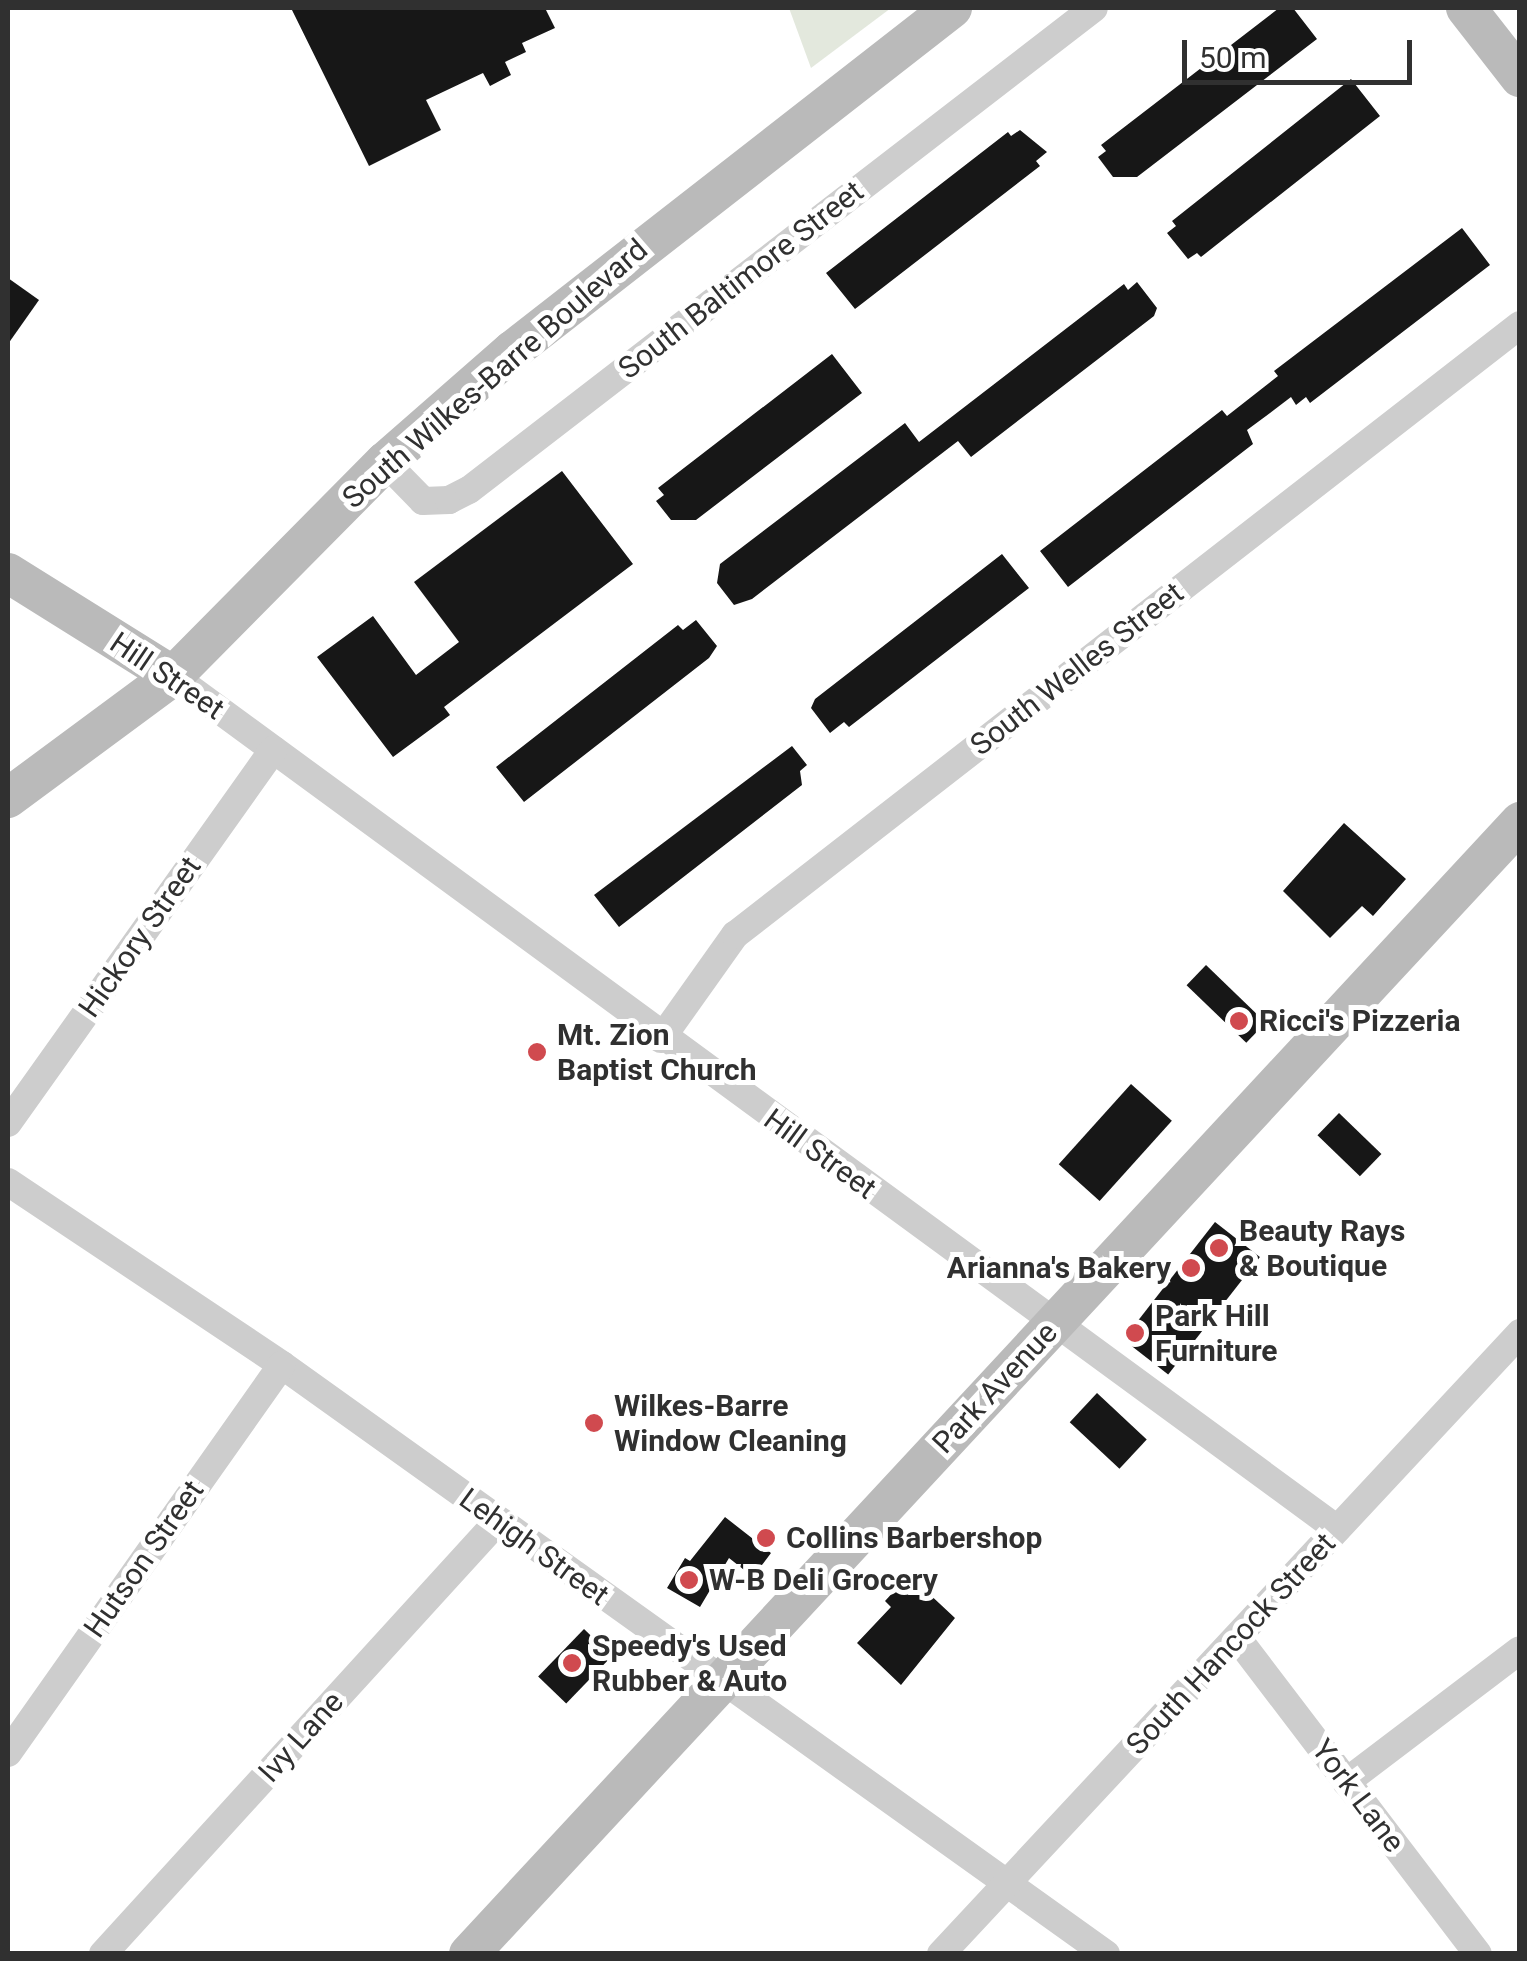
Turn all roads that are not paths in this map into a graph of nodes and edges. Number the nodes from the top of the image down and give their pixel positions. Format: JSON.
{"nodes":[{"id":1,"x":952,"y":8,"type":"edge"},
{"id":2,"x":1094,"y":8,"type":"edge"},
{"id":3,"x":1466,"y":8,"type":"edge"},
{"id":4,"x":1520,"y":76,"type":"edge"},
{"id":5,"x":1520,"y":325,"type":"edge"},
{"id":6,"x":385,"y":462,"type":"junction"},
{"id":7,"x":8,"y":574,"type":"edge"},
{"id":8,"x":174,"y":676,"type":"junction"},
{"id":9,"x":273,"y":750,"type":"junction"},
{"id":10,"x":8,"y":798,"type":"edge"},
{"id":11,"x":1520,"y":822,"type":"edge"},
{"id":12,"x":661,"y":1039,"type":"junction"},
{"id":13,"x":8,"y":1123,"type":"edge"},
{"id":14,"x":8,"y":1182,"type":"edge"},
{"id":15,"x":1055,"y":1324,"type":"junction"},
{"id":16,"x":1520,"y":1333,"type":"edge"},
{"id":17,"x":282,"y":1366,"type":"junction"},
{"id":18,"x":498,"y":1521,"type":"junction"},
{"id":19,"x":1338,"y":1529,"type":"junction"},
{"id":20,"x":1238,"y":1639,"type":"junction"},
{"id":21,"x":1520,"y":1650,"type":"edge"},
{"id":22,"x":722,"y":1682,"type":"junction"},
{"id":23,"x":8,"y":1753,"type":"edge"},
{"id":24,"x":1346,"y":1782,"type":"junction"},
{"id":25,"x":1008,"y":1882,"type":"junction"},
{"id":26,"x":104,"y":1954,"type":"edge"},
{"id":27,"x":469,"y":1954,"type":"edge"},
{"id":28,"x":941,"y":1954,"type":"edge"},
{"id":29,"x":1106,"y":1954,"type":"edge"},
{"id":30,"x":1478,"y":1954,"type":"edge"}],
"edges":[{"from":1,"to":6,"type":"street","name":"South Wilkes-Barre Boulevard"},
{"from":2,"to":6,"type":"street","name":"South Baltimore Street"},
{"from":3,"to":4,"type":"street"},
{"from":5,"to":12,"type":"street","name":"South Welles Street"},
{"from":6,"to":8,"type":"street","name":"South Wilkes-Barre Boulevard"},
{"from":7,"to":8,"type":"street","name":"Hill Street"},
{"from":8,"to":9,"type":"street","name":"Hill Street"},
{"from":8,"to":10,"type":"street","name":"South Wilkes-Barre Boulevard"},
{"from":9,"to":12,"type":"street","name":"Hill Street"},
{"from":9,"to":13,"type":"street","name":"Hickory Street"},
{"from":11,"to":15,"type":"street","name":"Park Avenue"},
{"from":12,"to":15,"type":"street","name":"Hill Street"},
{"from":14,"to":17,"type":"street","name":"Lehigh Street"},
{"from":15,"to":19,"type":"street","name":"Hill Street"},
{"from":15,"to":22,"type":"street","name":"Park Avenue"},
{"from":16,"to":19,"type":"street","name":"South Hancock Street"},
{"from":17,"to":18,"type":"street","name":"Lehigh Street"},
{"from":17,"to":23,"type":"street","name":"Hutson Street"},
{"from":18,"to":22,"type":"street","name":"Lehigh Street"},
{"from":18,"to":26,"type":"street","name":"Ivy Lane"},
{"from":19,"to":20,"type":"street","name":"South Hancock Street"},
{"from":20,"to":24,"type":"street","name":"York Lane"},
{"from":20,"to":25,"type":"street","name":"South Hancock Street"},
{"from":21,"to":24,"type":"street"},
{"from":22,"to":25,"type":"street","name":"Lehigh Street"},
{"from":22,"to":27,"type":"street","name":"Park Avenue"},
{"from":24,"to":30,"type":"street","name":"York Lane"},
{"from":25,"to":28,"type":"street","name":"South Hancock Street"},
{"from":25,"to":29,"type":"street","name":"Lehigh Street"}]}
